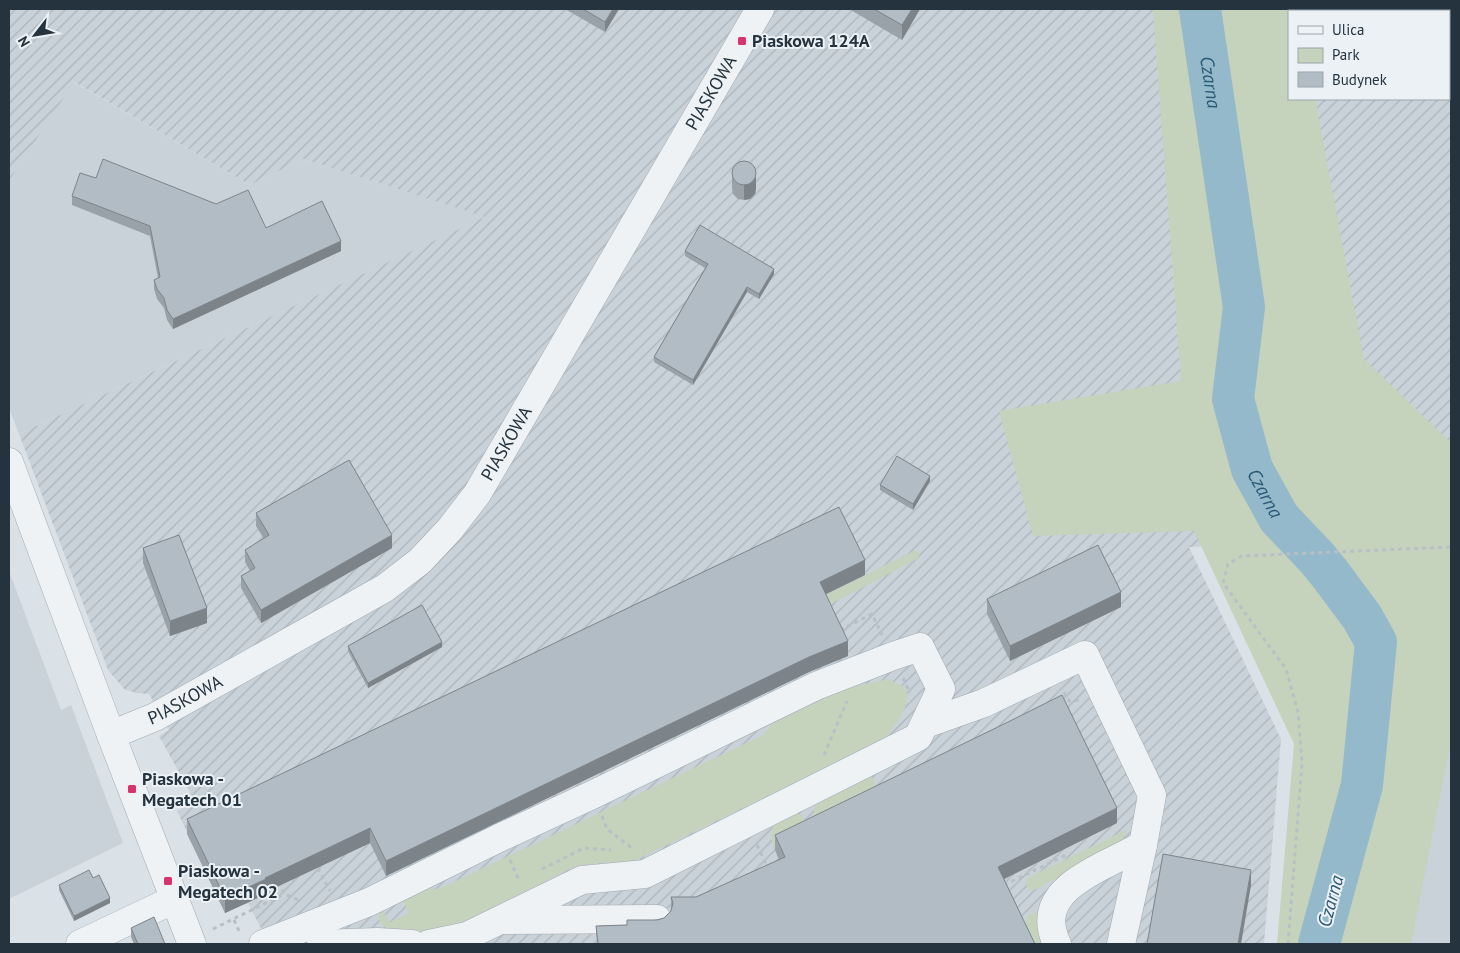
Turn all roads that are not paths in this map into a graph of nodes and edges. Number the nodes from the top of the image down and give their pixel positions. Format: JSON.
{"nodes":[{"id":1,"x":760,"y":9,"type":"edge"},
{"id":2,"x":9,"y":462,"type":"edge"},
{"id":3,"x":925,"y":724,"type":"junction"},
{"id":4,"x":111,"y":735,"type":"junction"},
{"id":5,"x":1143,"y":845,"type":"junction"},
{"id":6,"x":175,"y":898,"type":"junction"},
{"id":7,"x":657,"y":919,"type":"edge"},
{"id":8,"x":500,"y":920,"type":"junction"},
{"id":9,"x":627,"y":933,"type":"edge"},
{"id":10,"x":471,"y":934,"type":"junction"},
{"id":11,"x":378,"y":943,"type":"edge"},
{"id":12,"x":80,"y":944,"type":"edge"},
{"id":13,"x":192,"y":944,"type":"edge"},
{"id":14,"x":263,"y":944,"type":"edge"},
{"id":15,"x":321,"y":944,"type":"edge"},
{"id":16,"x":412,"y":944,"type":"edge"},
{"id":17,"x":429,"y":944,"type":"edge"},
{"id":18,"x":1057,"y":944,"type":"edge"},
{"id":19,"x":1121,"y":944,"type":"edge"}],
"edges":[{"from":1,"to":4,"type":"street","name":"PIASKOWA"},
{"from":2,"to":4,"type":"street"},
{"from":3,"to":5,"type":"street"},
{"from":3,"to":8,"type":"street"},
{"from":3,"to":14,"type":"street"},
{"from":4,"to":6,"type":"street"},
{"from":5,"to":18,"type":"street"},
{"from":5,"to":19,"type":"street"},
{"from":6,"to":12,"type":"street"},
{"from":6,"to":13,"type":"street"},
{"from":7,"to":8,"type":"street"},
{"from":8,"to":10,"type":"street"},
{"from":9,"to":10,"type":"street"},
{"from":10,"to":17,"type":"street"},
{"from":11,"to":15,"type":"street"},
{"from":11,"to":16,"type":"street"}]}
